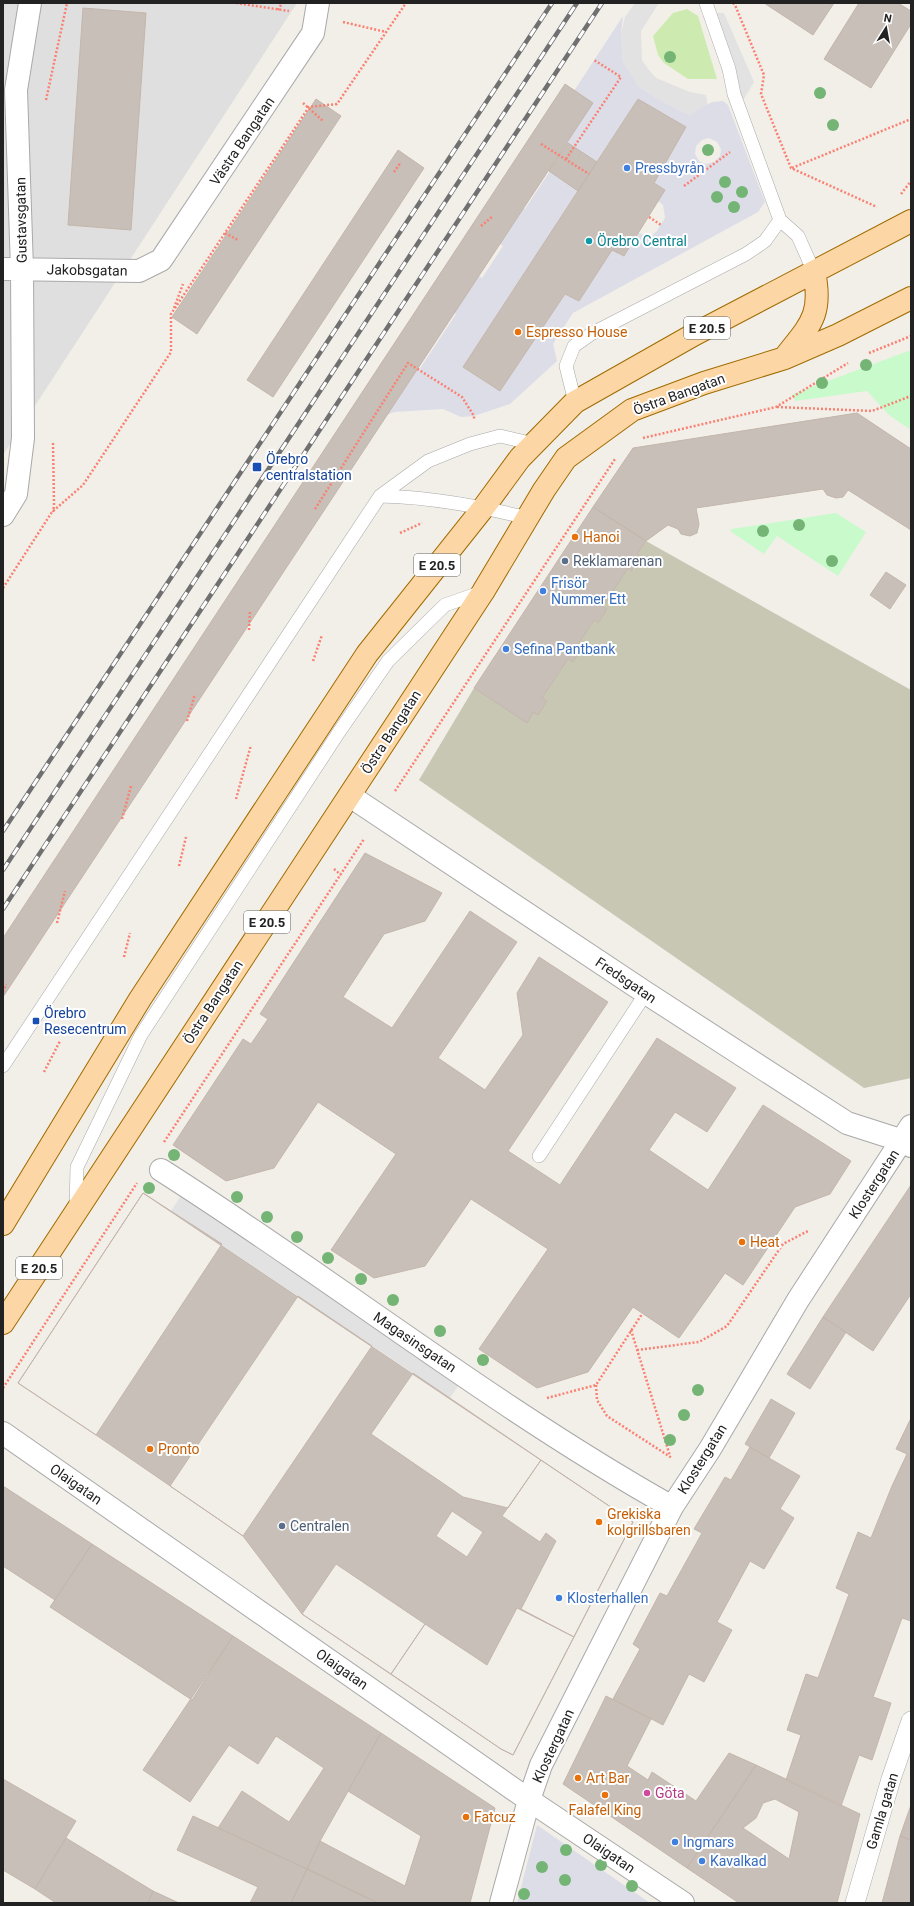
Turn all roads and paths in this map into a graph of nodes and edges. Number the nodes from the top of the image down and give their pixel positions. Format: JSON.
{"nodes":[{"id":1,"x":30,"y":3,"type":"edge"},
{"id":2,"x":236,"y":3,"type":"edge"},
{"id":3,"x":282,"y":3,"type":"edge"},
{"id":4,"x":318,"y":3,"type":"edge"},
{"id":5,"x":406,"y":3,"type":"edge"},
{"id":6,"x":706,"y":3,"type":"edge"},
{"id":7,"x":733,"y":3,"type":"edge"},
{"id":8,"x":594,"y":60,"type":"dead end"},
{"id":9,"x":303,"y":103,"type":"dead end"},
{"id":10,"x":309,"y":107,"type":"junction"},
{"id":11,"x":911,"y":119,"type":"edge"},
{"id":12,"x":323,"y":121,"type":"dead end"},
{"id":13,"x":541,"y":144,"type":"dead end"},
{"id":14,"x":566,"y":159,"type":"junction"},
{"id":15,"x":401,"y":162,"type":"dead end"},
{"id":16,"x":791,"y":168,"type":"junction"},
{"id":17,"x":394,"y":172,"type":"dead end"},
{"id":18,"x":589,"y":174,"type":"dead end"},
{"id":19,"x":881,"y":209,"type":"dead end"},
{"id":20,"x":493,"y":216,"type":"dead end"},
{"id":21,"x":649,"y":217,"type":"dead end"},
{"id":22,"x":780,"y":220,"type":"junction"},
{"id":23,"x":911,"y":221,"type":"edge"},
{"id":24,"x":661,"y":224,"type":"dead end"},
{"id":25,"x":481,"y":226,"type":"dead end"},
{"id":26,"x":225,"y":233,"type":"junction"},
{"id":27,"x":238,"y":240,"type":"dead end"},
{"id":28,"x":147,"y":267,"type":"joint"},
{"id":29,"x":12,"y":269,"type":"edge"},
{"id":30,"x":814,"y":272,"type":"junction"},
{"id":31,"x":183,"y":284,"type":"dead end"},
{"id":32,"x":911,"y":298,"type":"edge"},
{"id":33,"x":171,"y":314,"type":"junction"},
{"id":34,"x":784,"y":358,"type":"junction"},
{"id":35,"x":911,"y":396,"type":"edge"},
{"id":36,"x":575,"y":402,"type":"junction"},
{"id":37,"x":776,"y":407,"type":"dead end"},
{"id":38,"x":474,"y":416,"type":"dead end"},
{"id":39,"x":534,"y":444,"type":"junction"},
{"id":40,"x":380,"y":496,"type":"junction"},
{"id":41,"x":484,"y":507,"type":"junction"},
{"id":42,"x":316,"y":509,"type":"dead end"},
{"id":43,"x":3,"y":515,"type":"edge"},
{"id":44,"x":528,"y":518,"type":"junction"},
{"id":45,"x":3,"y":588,"type":"edge"},
{"id":46,"x":483,"y":592,"type":"junction"},
{"id":47,"x":250,"y":610,"type":"dead end"},
{"id":48,"x":249,"y":630,"type":"dead end"},
{"id":49,"x":322,"y":635,"type":"dead end"},
{"id":50,"x":313,"y":661,"type":"dead end"},
{"id":51,"x":195,"y":694,"type":"dead end"},
{"id":52,"x":187,"y":721,"type":"dead end"},
{"id":53,"x":251,"y":745,"type":"dead end"},
{"id":54,"x":131,"y":786,"type":"dead end"},
{"id":55,"x":350,"y":796,"type":"junction"},
{"id":56,"x":236,"y":801,"type":"dead end"},
{"id":57,"x":122,"y":819,"type":"dead end"},
{"id":58,"x":186,"y":837,"type":"dead end"},
{"id":59,"x":180,"y":866,"type":"dead end"},
{"id":60,"x":65,"y":891,"type":"dead end"},
{"id":61,"x":57,"y":923,"type":"dead end"},
{"id":62,"x":130,"y":933,"type":"dead end"},
{"id":63,"x":124,"y":957,"type":"dead end"},
{"id":64,"x":6,"y":984,"type":"dead end"},
{"id":65,"x":3,"y":992,"type":"edge"},
{"id":66,"x":646,"y":993,"type":"junction"},
{"id":67,"x":60,"y":1041,"type":"dead end"},
{"id":68,"x":3,"y":1066,"type":"edge"},
{"id":69,"x":44,"y":1072,"type":"dead end"},
{"id":70,"x":908,"y":1138,"type":"edge"},
{"id":71,"x":539,"y":1156,"type":"dead end"},
{"id":72,"x":161,"y":1170,"type":"dead end"},
{"id":73,"x":76,"y":1213,"type":"junction"},
{"id":74,"x":3,"y":1224,"type":"edge"},
{"id":75,"x":801,"y":1234,"type":"dead end"},
{"id":76,"x":642,"y":1314,"type":"dead end"},
{"id":77,"x":3,"y":1324,"type":"edge"},
{"id":78,"x":631,"y":1330,"type":"junction"},
{"id":79,"x":637,"y":1350,"type":"junction"},
{"id":80,"x":596,"y":1385,"type":"junction"},
{"id":81,"x":548,"y":1397,"type":"dead end"},
{"id":82,"x":3,"y":1433,"type":"edge"},
{"id":83,"x":670,"y":1457,"type":"junction"},
{"id":84,"x":694,"y":1472,"type":"junction"},
{"id":85,"x":672,"y":1507,"type":"junction"},
{"id":86,"x":911,"y":1721,"type":"edge"},
{"id":87,"x":530,"y":1800,"type":"junction"},
{"id":88,"x":501,"y":1903,"type":"edge"},
{"id":89,"x":683,"y":1903,"type":"edge"},
{"id":90,"x":855,"y":1903,"type":"edge"}],
"edges":[{"from":1,"to":29,"type":"street","name":"Gustavsgatan"},
{"from":2,"to":3,"type":"path"},
{"from":4,"to":28,"type":"street","name":"Västra Bangatan"},
{"from":5,"to":10,"type":"path"},
{"from":6,"to":22,"type":"lane"},
{"from":7,"to":16,"type":"path"},
{"from":8,"to":14,"type":"path"},
{"from":9,"to":10,"type":"path"},
{"from":10,"to":12,"type":"path"},
{"from":10,"to":26,"type":"path"},
{"from":11,"to":16,"type":"path"},
{"from":13,"to":14,"type":"path"},
{"from":14,"to":18,"type":"path"},
{"from":15,"to":17,"type":"path"},
{"from":16,"to":19,"type":"path"},
{"from":20,"to":25,"type":"path"},
{"from":21,"to":24,"type":"path"},
{"from":22,"to":30,"type":"lane"},
{"from":22,"to":36,"type":"lane"},
{"from":23,"to":30,"type":"main road","number":"E 20.5"},
{"from":26,"to":27,"type":"path"},
{"from":26,"to":33,"type":"path"},
{"from":28,"to":29,"type":"street","name":"Jakobsgatan"},
{"from":29,"to":43,"type":"street","name":"Gustavsgatan"},
{"from":30,"to":34,"type":"main road"},
{"from":30,"to":36,"type":"main road","number":"E 20.5"},
{"from":31,"to":33,"type":"path"},
{"from":32,"to":34,"type":"main road","name":"Östra Bangatan","number":"E 20.5"},
{"from":33,"to":45,"type":"path"},
{"from":34,"to":44,"type":"main road","name":"Östra Bangatan","number":"E 20.5"},
{"from":35,"to":37,"type":"path"},
{"from":36,"to":39,"type":"main road","number":"E 20.5"},
{"from":38,"to":42,"type":"path"},
{"from":39,"to":40,"type":"lane"},
{"from":39,"to":41,"type":"main road","number":"E 20.5"},
{"from":40,"to":41,"type":"lane"},
{"from":40,"to":68,"type":"lane"},
{"from":41,"to":44,"type":"lane"},
{"from":41,"to":74,"type":"main road","number":"E 20.5"},
{"from":44,"to":46,"type":"main road","name":"Östra Bangatan","number":"E 20.5"},
{"from":46,"to":55,"type":"main road","name":"Östra Bangatan","number":"E 20.5"},
{"from":46,"to":73,"type":"lane"},
{"from":47,"to":48,"type":"path"},
{"from":49,"to":50,"type":"path"},
{"from":51,"to":52,"type":"path"},
{"from":53,"to":56,"type":"path"},
{"from":54,"to":57,"type":"path"},
{"from":55,"to":66,"type":"street","name":"Fredsgatan"},
{"from":55,"to":73,"type":"main road","name":"Östra Bangatan","number":"E 20.5"},
{"from":58,"to":59,"type":"path"},
{"from":60,"to":61,"type":"path"},
{"from":62,"to":63,"type":"path"},
{"from":64,"to":65,"type":"path"},
{"from":66,"to":70,"type":"street","name":"Fredsgatan"},
{"from":66,"to":71,"type":"lane"},
{"from":67,"to":69,"type":"path"},
{"from":70,"to":84,"type":"street","name":"Klostergatan"},
{"from":72,"to":85,"type":"street","name":"Magasinsgatan"},
{"from":73,"to":77,"type":"main road","name":"Östra Bangatan","number":"E 20.5"},
{"from":75,"to":79,"type":"path"},
{"from":76,"to":78,"type":"path"},
{"from":78,"to":79,"type":"path"},
{"from":78,"to":80,"type":"path"},
{"from":79,"to":83,"type":"path"},
{"from":80,"to":81,"type":"path"},
{"from":80,"to":83,"type":"path"},
{"from":82,"to":87,"type":"street","name":"Olaigatan"},
{"from":83,"to":84,"type":"path"},
{"from":84,"to":85,"type":"street","name":"Klostergatan"},
{"from":85,"to":87,"type":"street","name":"Klostergatan"},
{"from":86,"to":90,"type":"street","name":"Gamla gatan"},
{"from":87,"to":88,"type":"street","name":"Klostergatan"},
{"from":87,"to":89,"type":"street","name":"Olaigatan"}]}
